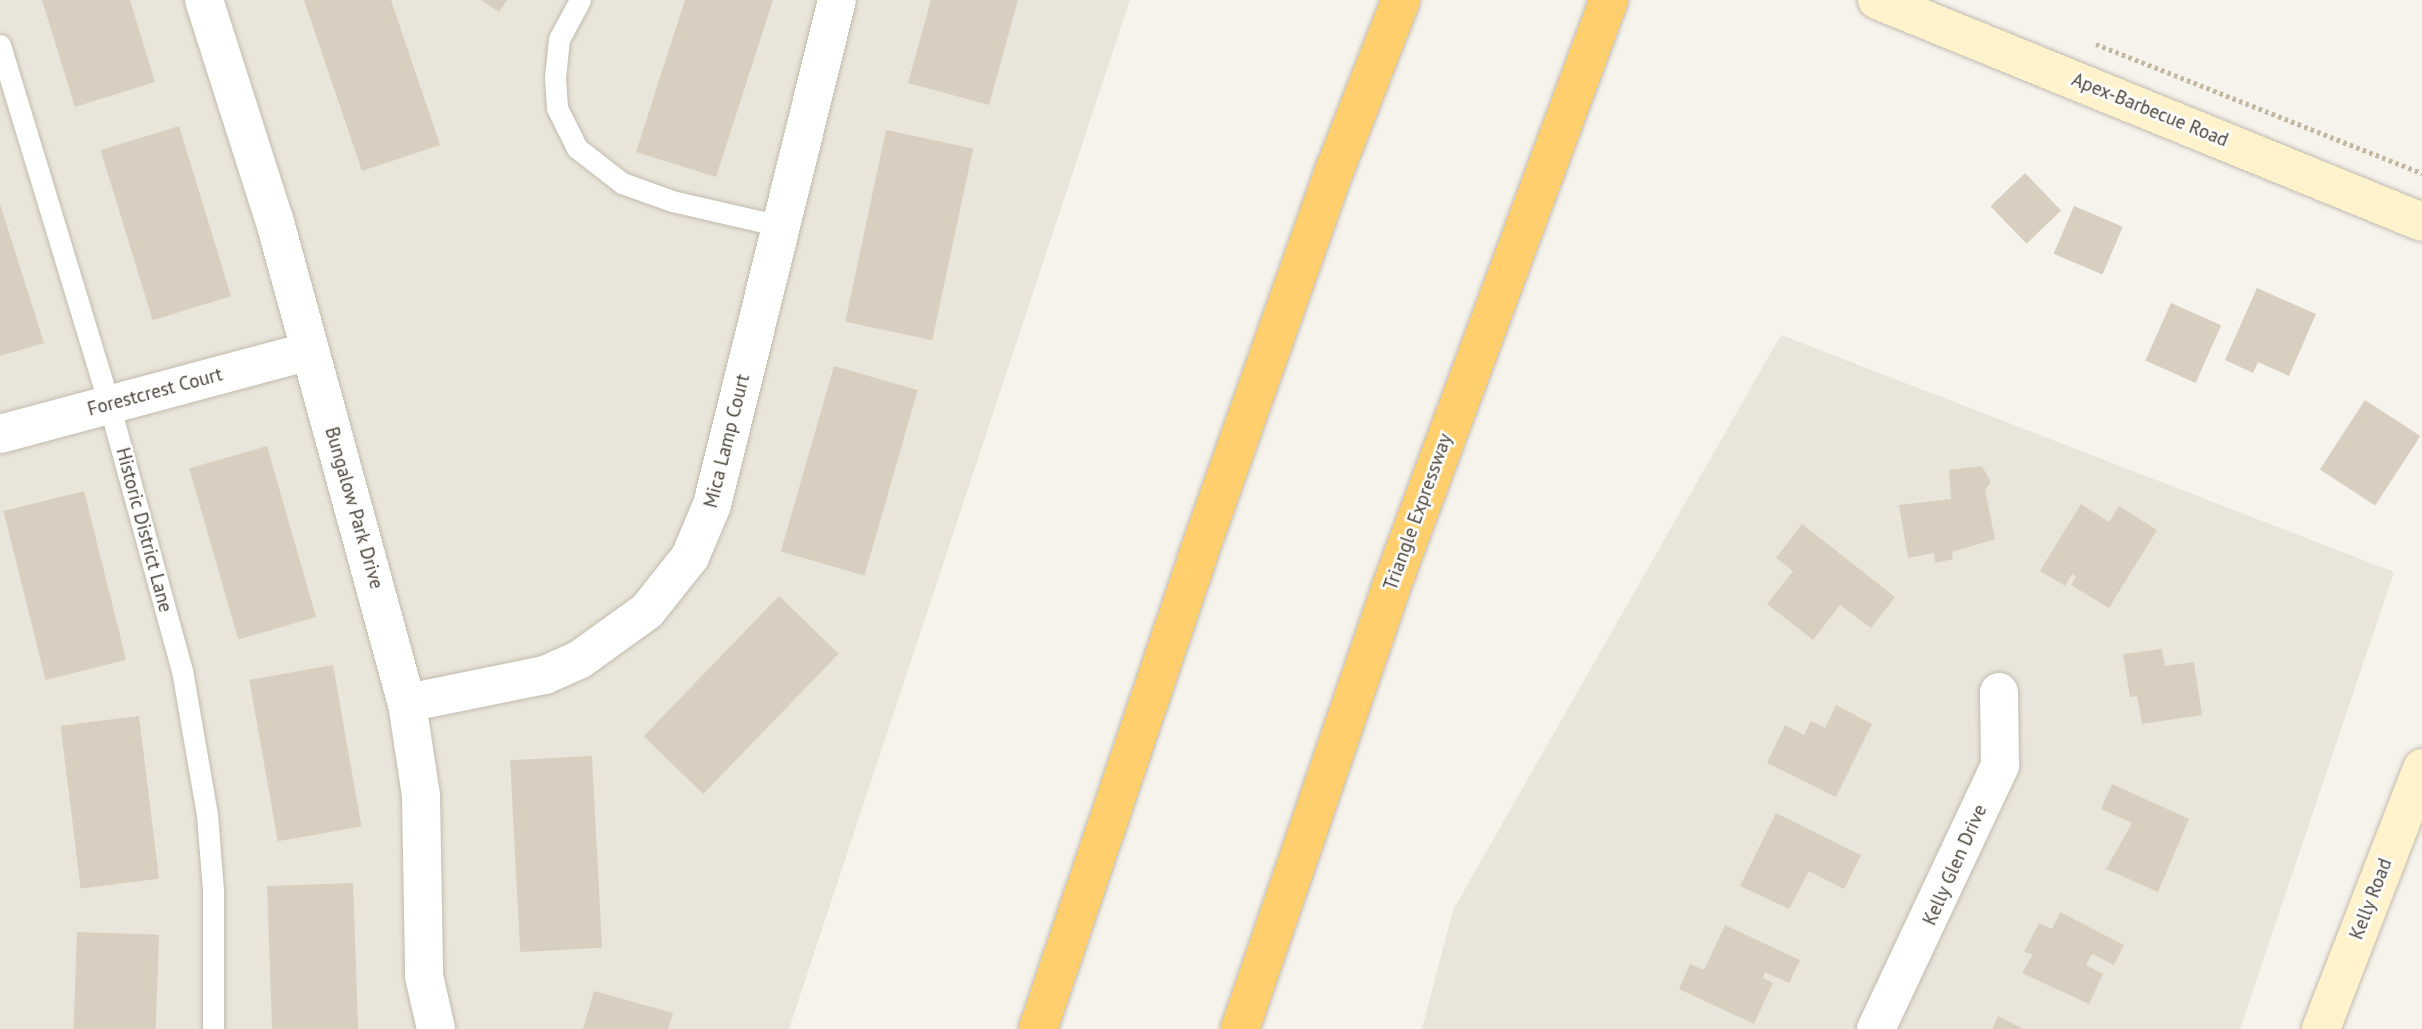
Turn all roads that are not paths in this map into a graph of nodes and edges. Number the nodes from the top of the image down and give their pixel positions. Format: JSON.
{"nodes":[{"id":1,"x":204,"y":0,"type":"edge"},
{"id":2,"x":580,"y":0,"type":"edge"},
{"id":3,"x":837,"y":0,"type":"edge"},
{"id":4,"x":1401,"y":0,"type":"edge"},
{"id":5,"x":1609,"y":0,"type":"edge"},
{"id":6,"x":1877,"y":0,"type":"edge"},
{"id":7,"x":0,"y":45,"type":"edge"},
{"id":8,"x":2422,"y":222,"type":"edge"},
{"id":9,"x":780,"y":226,"type":"junction"},
{"id":10,"x":310,"y":351,"type":"junction"},
{"id":11,"x":109,"y":404,"type":"junction"},
{"id":12,"x":0,"y":434,"type":"edge"},
{"id":13,"x":1999,"y":692,"type":"dead end"},
{"id":14,"x":407,"y":703,"type":"junction"},
{"id":15,"x":2422,"y":768,"type":"edge"},
{"id":16,"x":213,"y":1029,"type":"edge"},
{"id":17,"x":436,"y":1029,"type":"edge"},
{"id":18,"x":1038,"y":1029,"type":"edge"},
{"id":19,"x":1240,"y":1029,"type":"edge"},
{"id":20,"x":1876,"y":1029,"type":"edge"},
{"id":21,"x":2321,"y":1029,"type":"edge"}],
"edges":[{"from":1,"to":10,"type":"street","name":"Bungalow Park Drive"},
{"from":2,"to":9,"type":"lane"},
{"from":3,"to":9,"type":"street","name":"Mica Lamp Court"},
{"from":4,"to":18,"type":"highway"},
{"from":5,"to":19,"type":"highway","name":"Triangle Expressway"},
{"from":6,"to":8,"type":"street","name":"Apex-Barbecue Road"},
{"from":7,"to":11,"type":"lane","name":"Historic District Lane"},
{"from":9,"to":14,"type":"street","name":"Mica Lamp Court"},
{"from":10,"to":11,"type":"street","name":"Forestcrest Court"},
{"from":10,"to":14,"type":"street","name":"Bungalow Park Drive"},
{"from":11,"to":12,"type":"street","name":"Forestcrest Court"},
{"from":11,"to":16,"type":"lane","name":"Historic District Lane"},
{"from":13,"to":20,"type":"street","name":"Kelly Glen Drive"},
{"from":14,"to":17,"type":"street","name":"Bungalow Park Drive"},
{"from":15,"to":21,"type":"street","name":"Kelly Road"}]}
